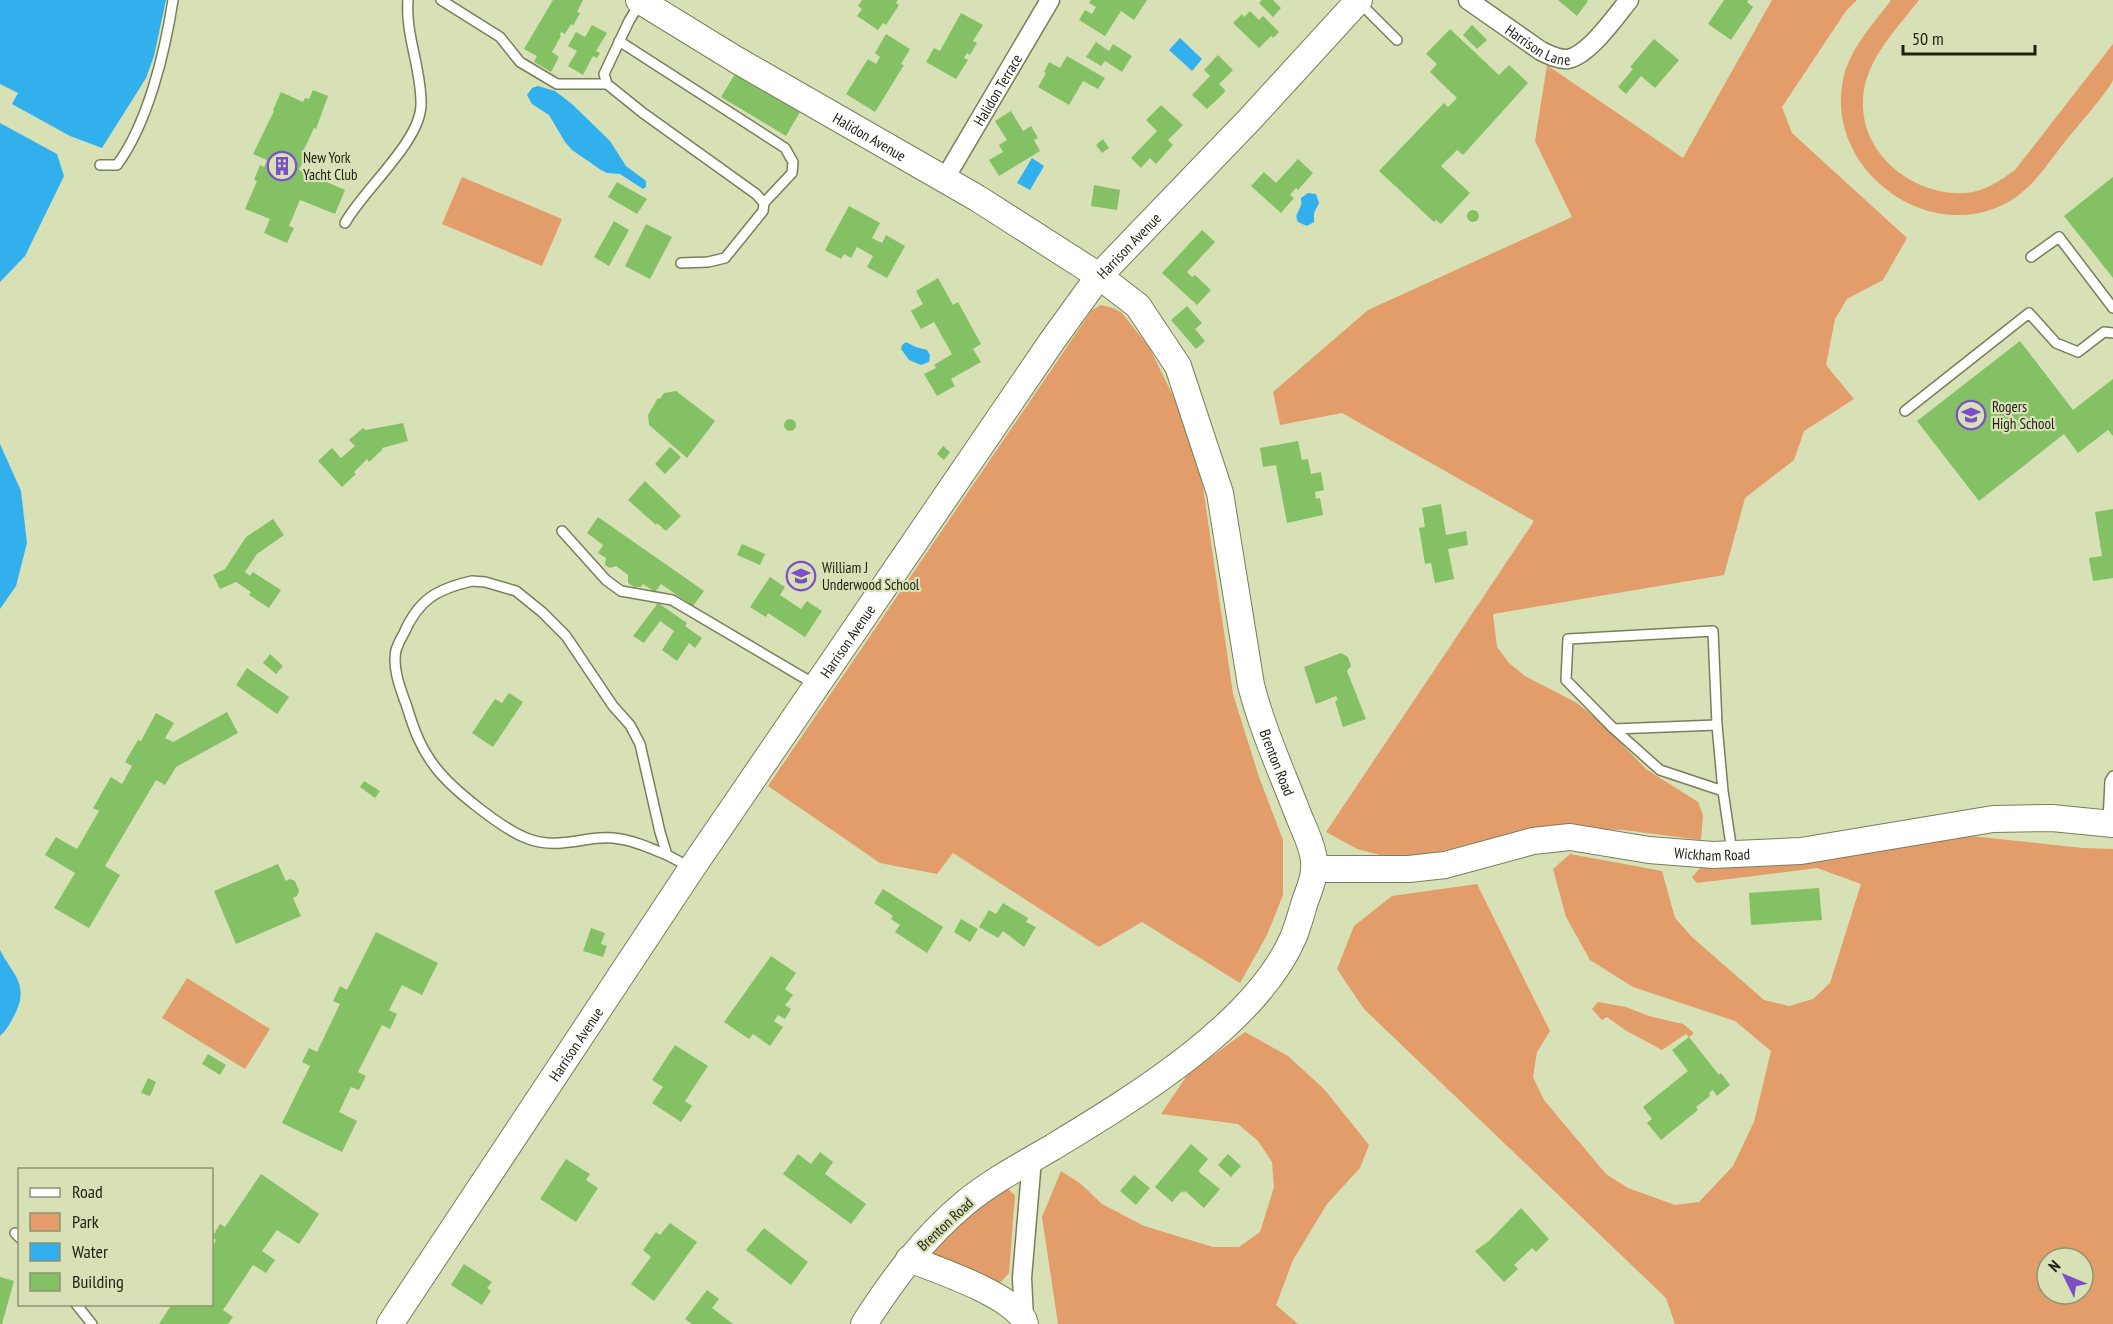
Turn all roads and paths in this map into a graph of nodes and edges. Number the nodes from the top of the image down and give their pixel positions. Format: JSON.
{"nodes":[{"id":1,"x":173,"y":0,"type":"edge"},
{"id":2,"x":408,"y":0,"type":"edge"},
{"id":3,"x":441,"y":0,"type":"edge"},
{"id":4,"x":1050,"y":0,"type":"edge"},
{"id":5,"x":1468,"y":0,"type":"edge"},
{"id":6,"x":1629,"y":0,"type":"edge"},
{"id":7,"x":640,"y":1,"type":"edge"},
{"id":8,"x":1359,"y":1,"type":"edge"},
{"id":9,"x":1397,"y":40,"type":"dead end"},
{"id":10,"x":619,"y":41,"type":"junction"},
{"id":11,"x":607,"y":84,"type":"junction"},
{"id":12,"x":100,"y":165,"type":"dead end"},
{"id":13,"x":944,"y":180,"type":"junction"},
{"id":14,"x":764,"y":203,"type":"junction"},
{"id":15,"x":345,"y":223,"type":"dead end"},
{"id":16,"x":2031,"y":257,"type":"dead end"},
{"id":17,"x":681,"y":263,"type":"dead end"},
{"id":18,"x":1099,"y":276,"type":"junction"},
{"id":19,"x":2113,"y":308,"type":"edge"},
{"id":20,"x":2113,"y":333,"type":"edge"},
{"id":21,"x":1905,"y":411,"type":"dead end"},
{"id":22,"x":562,"y":531,"type":"dead end"},
{"id":23,"x":816,"y":685,"type":"junction"},
{"id":24,"x":1717,"y":725,"type":"junction"},
{"id":25,"x":1614,"y":729,"type":"junction"},
{"id":26,"x":2113,"y":776,"type":"edge"},
{"id":27,"x":1723,"y":791,"type":"junction"},
{"id":28,"x":2111,"y":823,"type":"edge"},
{"id":29,"x":1732,"y":854,"type":"junction"},
{"id":30,"x":667,"y":855,"type":"junction"},
{"id":31,"x":692,"y":868,"type":"junction"},
{"id":32,"x":1315,"y":869,"type":"junction"},
{"id":33,"x":1032,"y":1159,"type":"junction"},
{"id":34,"x":909,"y":1258,"type":"junction"},
{"id":35,"x":77,"y":1306,"type":"edge"},
{"id":36,"x":1025,"y":1322,"type":"edge"},
{"id":37,"x":92,"y":1324,"type":"edge"},
{"id":38,"x":390,"y":1324,"type":"edge"},
{"id":39,"x":864,"y":1324,"type":"edge"}],
"edges":[{"from":1,"to":12,"type":"lane"},
{"from":2,"to":15,"type":"lane"},
{"from":3,"to":11,"type":"lane"},
{"from":4,"to":13,"type":"street","name":"Halidon Terrace"},
{"from":5,"to":6,"type":"street","name":"Harrison Lane"},
{"from":7,"to":10,"type":"lane"},
{"from":7,"to":13,"type":"street","name":"Halidon Avenue"},
{"from":8,"to":9,"type":"lane"},
{"from":8,"to":18,"type":"street","name":"Harrison Avenue"},
{"from":10,"to":11,"type":"lane"},
{"from":10,"to":14,"type":"lane"},
{"from":11,"to":14,"type":"lane"},
{"from":13,"to":18,"type":"street","name":"Halidon Avenue"},
{"from":14,"to":17,"type":"lane"},
{"from":16,"to":19,"type":"lane"},
{"from":18,"to":23,"type":"street","name":"Harrison Avenue"},
{"from":18,"to":32,"type":"street","name":"Brenton Road"},
{"from":20,"to":21,"type":"lane"},
{"from":22,"to":23,"type":"lane"},
{"from":23,"to":31,"type":"street","name":"Harrison Avenue"},
{"from":24,"to":25,"type":"lane"},
{"from":24,"to":25,"type":"lane"},
{"from":24,"to":27,"type":"lane"},
{"from":25,"to":27,"type":"lane"},
{"from":26,"to":28,"type":"lane"},
{"from":27,"to":29,"type":"lane"},
{"from":28,"to":29,"type":"street","name":"Wickham Road"},
{"from":29,"to":32,"type":"street","name":"Wickham Road"},
{"from":30,"to":30,"type":"lane"},
{"from":30,"to":31,"type":"lane"},
{"from":31,"to":38,"type":"street","name":"Harrison Avenue"},
{"from":32,"to":33,"type":"street","name":"Brenton Road"},
{"from":33,"to":34,"type":"street","name":"Brenton Road"},
{"from":33,"to":36,"type":"street","name":"Brenton Road"},
{"from":34,"to":36,"type":"street","name":"Brenton Road"},
{"from":34,"to":39,"type":"street"},
{"from":35,"to":37,"type":"lane"}]}
